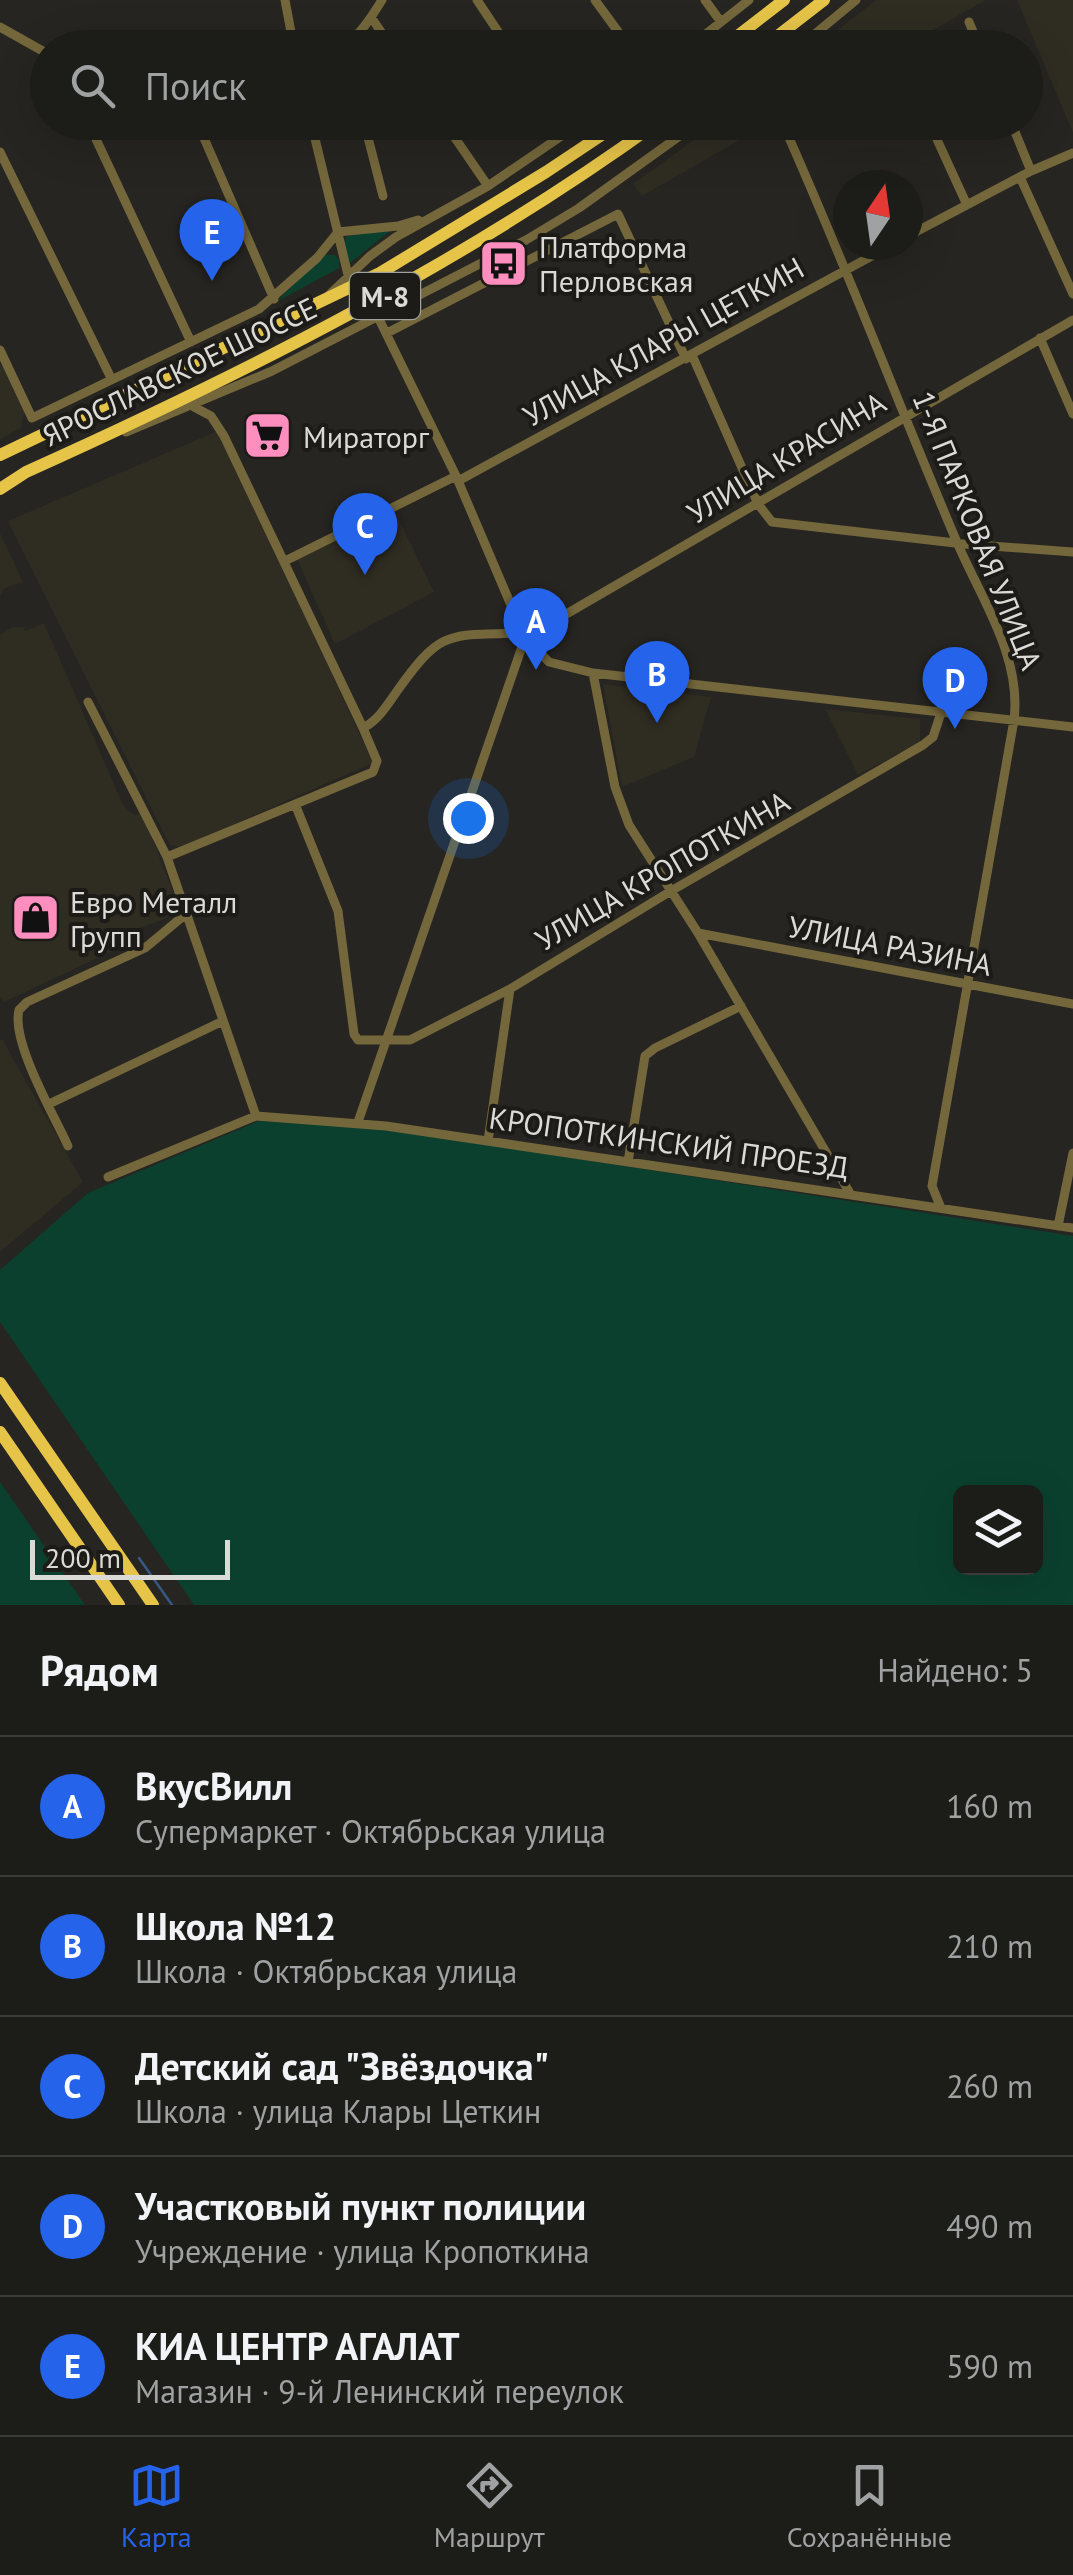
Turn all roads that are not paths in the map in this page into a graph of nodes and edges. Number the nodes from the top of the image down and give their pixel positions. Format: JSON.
{"nodes":[{"id":1,"x":285,"y":0,"type":"edge"},
{"id":2,"x":382,"y":0,"type":"edge"},
{"id":3,"x":476,"y":0,"type":"edge"},
{"id":4,"x":595,"y":0,"type":"edge"},
{"id":5,"x":706,"y":0,"type":"edge"},
{"id":6,"x":749,"y":0,"type":"edge"},
{"id":7,"x":784,"y":0,"type":"edge"},
{"id":8,"x":824,"y":0,"type":"edge"},
{"id":9,"x":856,"y":0,"type":"edge"},
{"id":10,"x":371,"y":18,"type":"junction"},
{"id":11,"x":721,"y":22,"type":"junction"},
{"id":12,"x":969,"y":22,"type":"dead end"},
{"id":13,"x":0,"y":27,"type":"edge"},
{"id":14,"x":289,"y":30,"type":"edge"},
{"id":15,"x":362,"y":30,"type":"edge"},
{"id":16,"x":379,"y":30,"type":"edge"},
{"id":17,"x":497,"y":30,"type":"edge"},
{"id":18,"x":617,"y":30,"type":"edge"},
{"id":19,"x":711,"y":30,"type":"edge"},
{"id":20,"x":745,"y":30,"type":"edge"},
{"id":21,"x":785,"y":30,"type":"edge"},
{"id":22,"x":820,"y":30,"type":"edge"},
{"id":23,"x":972,"y":30,"type":"edge"},
{"id":24,"x":30,"y":44,"type":"edge"},
{"id":25,"x":97,"y":140,"type":"edge"},
{"id":26,"x":205,"y":140,"type":"edge"},
{"id":27,"x":315,"y":140,"type":"edge"},
{"id":28,"x":369,"y":140,"type":"edge"},
{"id":29,"x":456,"y":140,"type":"edge"},
{"id":30,"x":555,"y":140,"type":"edge"},
{"id":31,"x":592,"y":140,"type":"edge"},
{"id":32,"x":632,"y":140,"type":"edge"},
{"id":33,"x":673,"y":140,"type":"edge"},
{"id":34,"x":790,"y":140,"type":"edge"},
{"id":35,"x":938,"y":140,"type":"edge"},
{"id":36,"x":1018,"y":140,"type":"edge"},
{"id":37,"x":0,"y":152,"type":"edge"},
{"id":38,"x":1073,"y":153,"type":"edge"},
{"id":39,"x":1031,"y":171,"type":"junction"},
{"id":40,"x":1020,"y":177,"type":"junction"},
{"id":41,"x":488,"y":186,"type":"junction"},
{"id":42,"x":383,"y":196,"type":"dead end"},
{"id":43,"x":967,"y":205,"type":"junction"},
{"id":44,"x":428,"y":217,"type":"junction"},
{"id":45,"x":923,"y":228,"type":"edge"},
{"id":46,"x":338,"y":232,"type":"junction"},
{"id":47,"x":323,"y":251,"type":"junction"},
{"id":48,"x":344,"y":254,"type":"junction"},
{"id":49,"x":863,"y":260,"type":"edge"},
{"id":50,"x":844,"y":270,"type":"junction"},
{"id":51,"x":348,"y":276,"type":"junction"},
{"id":52,"x":1073,"y":294,"type":"edge"},
{"id":53,"x":274,"y":299,"type":"junction"},
{"id":54,"x":318,"y":304,"type":"junction"},
{"id":55,"x":378,"y":317,"type":"junction"},
{"id":56,"x":1073,"y":320,"type":"edge"},
{"id":57,"x":387,"y":333,"type":"junction"},
{"id":58,"x":1040,"y":338,"type":"junction"},
{"id":59,"x":192,"y":342,"type":"junction"},
{"id":60,"x":0,"y":350,"type":"edge"},
{"id":61,"x":689,"y":357,"type":"junction"},
{"id":62,"x":111,"y":378,"type":"junction"},
{"id":63,"x":214,"y":396,"type":"junction"},
{"id":64,"x":191,"y":406,"type":"junction"},
{"id":65,"x":1073,"y":414,"type":"edge"},
{"id":66,"x":906,"y":415,"type":"junction"},
{"id":67,"x":212,"y":416,"type":"junction"},
{"id":68,"x":94,"y":442,"type":"junction"},
{"id":69,"x":0,"y":456,"type":"edge"},
{"id":70,"x":457,"y":478,"type":"junction"},
{"id":71,"x":0,"y":489,"type":"edge"},
{"id":72,"x":758,"y":504,"type":"junction"},
{"id":73,"x":956,"y":541,"type":"junction"},
{"id":74,"x":1073,"y":552,"type":"edge"},
{"id":75,"x":286,"y":561,"type":"junction"},
{"id":76,"x":524,"y":636,"type":"junction"},
{"id":77,"x":593,"y":673,"type":"junction"},
{"id":78,"x":88,"y":702,"type":"dead end"},
{"id":79,"x":942,"y":710,"type":"junction"},
{"id":80,"x":1014,"y":720,"type":"junction"},
{"id":81,"x":1073,"y":726,"type":"edge"},
{"id":82,"x":363,"y":728,"type":"junction"},
{"id":83,"x":295,"y":804,"type":"junction"},
{"id":84,"x":167,"y":857,"type":"junction"},
{"id":85,"x":670,"y":891,"type":"junction"},
{"id":86,"x":186,"y":913,"type":"junction"},
{"id":87,"x":698,"y":933,"type":"junction"},
{"id":88,"x":966,"y":986,"type":"junction"},
{"id":89,"x":510,"y":988,"type":"junction"},
{"id":90,"x":1073,"y":1004,"type":"edge"},
{"id":91,"x":741,"y":1006,"type":"junction"},
{"id":92,"x":223,"y":1021,"type":"junction"},
{"id":93,"x":385,"y":1042,"type":"junction"},
{"id":94,"x":48,"y":1104,"type":"junction"},
{"id":95,"x":256,"y":1116,"type":"junction"},
{"id":96,"x":358,"y":1122,"type":"junction"},
{"id":97,"x":488,"y":1141,"type":"junction"},
{"id":98,"x":68,"y":1146,"type":"dead end"},
{"id":99,"x":1073,"y":1153,"type":"edge"},
{"id":100,"x":628,"y":1162,"type":"junction"},
{"id":101,"x":108,"y":1178,"type":"dead end"},
{"id":102,"x":851,"y":1195,"type":"junction"},
{"id":103,"x":941,"y":1208,"type":"junction"},
{"id":104,"x":1058,"y":1226,"type":"junction"},
{"id":105,"x":1073,"y":1228,"type":"edge"},
{"id":106,"x":0,"y":1383,"type":"edge"},
{"id":107,"x":0,"y":1432,"type":"edge"},
{"id":108,"x":119,"y":1605,"type":"edge"},
{"id":109,"x":153,"y":1605,"type":"edge"}],
"edges":[{"from":1,"to":14,"type":"street"},
{"from":2,"to":10,"type":"street"},
{"from":3,"to":17,"type":"street"},
{"from":4,"to":18,"type":"street"},
{"from":5,"to":11,"type":"street"},
{"from":6,"to":11,"type":"street"},
{"from":7,"to":20,"type":"highway"},
{"from":8,"to":21,"type":"highway"},
{"from":9,"to":22,"type":"street"},
{"from":10,"to":15,"type":"street"},
{"from":10,"to":16,"type":"street"},
{"from":11,"to":19,"type":"street"},
{"from":12,"to":23,"type":"street"},
{"from":13,"to":24,"type":"street"},
{"from":25,"to":59,"type":"street"},
{"from":26,"to":53,"type":"street"},
{"from":27,"to":46,"type":"street"},
{"from":28,"to":42,"type":"street"},
{"from":29,"to":41,"type":"street"},
{"from":30,"to":41,"type":"street"},
{"from":31,"to":54,"type":"highway","name":"ЯРОСЛАВСКОЕ ШОССЕ","number":"М-8"},
{"from":32,"to":68,"type":"highway","name":"ЯРОСЛАВСКОЕ ШОССЕ","number":"М-8"},
{"from":33,"to":55,"type":"street"},
{"from":34,"to":50,"type":"street","name":"1-Я ПАРКОВАЯ УЛИЦА"},
{"from":35,"to":43,"type":"street"},
{"from":36,"to":39,"type":"street"},
{"from":37,"to":62,"type":"street"},
{"from":38,"to":39,"type":"street"},
{"from":39,"to":40,"type":"street"},
{"from":40,"to":43,"type":"street"},
{"from":40,"to":52,"type":"street"},
{"from":41,"to":44,"type":"street"},
{"from":43,"to":45,"type":"street"},
{"from":44,"to":46,"type":"street"},
{"from":44,"to":51,"type":"street"},
{"from":46,"to":47,"type":"street"},
{"from":46,"to":48,"type":"street"},
{"from":47,"to":48,"type":"street"},
{"from":47,"to":53,"type":"street"},
{"from":48,"to":51,"type":"street"},
{"from":49,"to":50,"type":"street","name":"УЛИЦА КЛАРЫ ЦЕТКИН"},
{"from":50,"to":61,"type":"street","name":"УЛИЦА КЛАРЫ ЦЕТКИН"},
{"from":50,"to":66,"type":"street","name":"1-Я ПАРКОВАЯ УЛИЦА"},
{"from":51,"to":54,"type":"street"},
{"from":53,"to":59,"type":"street"},
{"from":54,"to":69,"type":"highway","name":"ЯРОСЛАВСКОЕ ШОССЕ","number":"М-8"},
{"from":55,"to":57,"type":"street"},
{"from":55,"to":63,"type":"street"},
{"from":56,"to":58,"type":"street","name":"УЛИЦА КРАСИНА"},
{"from":57,"to":61,"type":"street"},
{"from":57,"to":70,"type":"street"},
{"from":58,"to":65,"type":"street"},
{"from":58,"to":66,"type":"street","name":"УЛИЦА КРАСИНА"},
{"from":59,"to":62,"type":"street"},
{"from":60,"to":62,"type":"street"},
{"from":61,"to":70,"type":"street","name":"УЛИЦА КЛАРЫ ЦЕТКИН"},
{"from":61,"to":72,"type":"street"},
{"from":63,"to":64,"type":"street"},
{"from":63,"to":67,"type":"street"},
{"from":64,"to":67,"type":"street"},
{"from":64,"to":68,"type":"street"},
{"from":66,"to":72,"type":"street","name":"УЛИЦА КРАСИНА"},
{"from":66,"to":73,"type":"street","name":"1-Я ПАРКОВАЯ УЛИЦА"},
{"from":67,"to":75,"type":"street"},
{"from":68,"to":71,"type":"highway","name":"ЯРОСЛАВСКОЕ ШОССЕ","number":"М-8"},
{"from":70,"to":75,"type":"street","name":"УЛИЦА КЛАРЫ ЦЕТКИН"},
{"from":70,"to":76,"type":"street"},
{"from":72,"to":73,"type":"street"},
{"from":72,"to":76,"type":"street","name":"УЛИЦА КРАСИНА"},
{"from":73,"to":74,"type":"street"},
{"from":73,"to":80,"type":"street","name":"1-Я ПАРКОВАЯ УЛИЦА"},
{"from":75,"to":82,"type":"street"},
{"from":76,"to":77,"type":"street"},
{"from":76,"to":82,"type":"street","name":"УЛИЦА КРАСИНА"},
{"from":76,"to":93,"type":"street"},
{"from":77,"to":79,"type":"street"},
{"from":77,"to":85,"type":"street"},
{"from":78,"to":84,"type":"street"},
{"from":79,"to":80,"type":"street"},
{"from":79,"to":85,"type":"street","name":"УЛИЦА КРОПОТКИНА"},
{"from":80,"to":81,"type":"street"},
{"from":80,"to":88,"type":"street","name":"1-Я ПАРКОВАЯ УЛИЦА"},
{"from":82,"to":83,"type":"street"},
{"from":83,"to":84,"type":"street"},
{"from":83,"to":93,"type":"street"},
{"from":84,"to":86,"type":"street"},
{"from":85,"to":87,"type":"street"},
{"from":85,"to":89,"type":"street","name":"УЛИЦА КРОПОТКИНА"},
{"from":86,"to":92,"type":"street"},
{"from":86,"to":94,"type":"street"},
{"from":87,"to":88,"type":"street","name":"УЛИЦА РАЗИНА"},
{"from":87,"to":91,"type":"street"},
{"from":88,"to":90,"type":"street","name":"УЛИЦА РАЗИНА"},
{"from":88,"to":103,"type":"street","name":"1-Я ПАРКОВАЯ УЛИЦА"},
{"from":89,"to":93,"type":"street","name":"УЛИЦА КРОПОТКИНА"},
{"from":89,"to":97,"type":"street"},
{"from":91,"to":100,"type":"street"},
{"from":91,"to":102,"type":"street"},
{"from":92,"to":94,"type":"street"},
{"from":92,"to":95,"type":"street"},
{"from":93,"to":96,"type":"street"},
{"from":94,"to":98,"type":"street"},
{"from":95,"to":96,"type":"street","name":"КРОПОТКИНСКИЙ ПРОЕЗД"},
{"from":95,"to":101,"type":"street"},
{"from":96,"to":97,"type":"street","name":"КРОПОТКИНСКИЙ ПРОЕЗД"},
{"from":97,"to":100,"type":"street","name":"КРОПОТКИНСКИЙ ПРОЕЗД"},
{"from":99,"to":104,"type":"street"},
{"from":100,"to":102,"type":"street","name":"КРОПОТКИНСКИЙ ПРОЕЗД"},
{"from":102,"to":103,"type":"street","name":"КРОПОТКИНСКИЙ ПРОЕЗД"},
{"from":103,"to":104,"type":"street","name":"КРОПОТКИНСКИЙ ПРОЕЗД"},
{"from":104,"to":105,"type":"street","name":"КРОПОТКИНСКИЙ ПРОЕЗД"},
{"from":106,"to":109,"type":"highway"},
{"from":107,"to":108,"type":"highway"}]}
